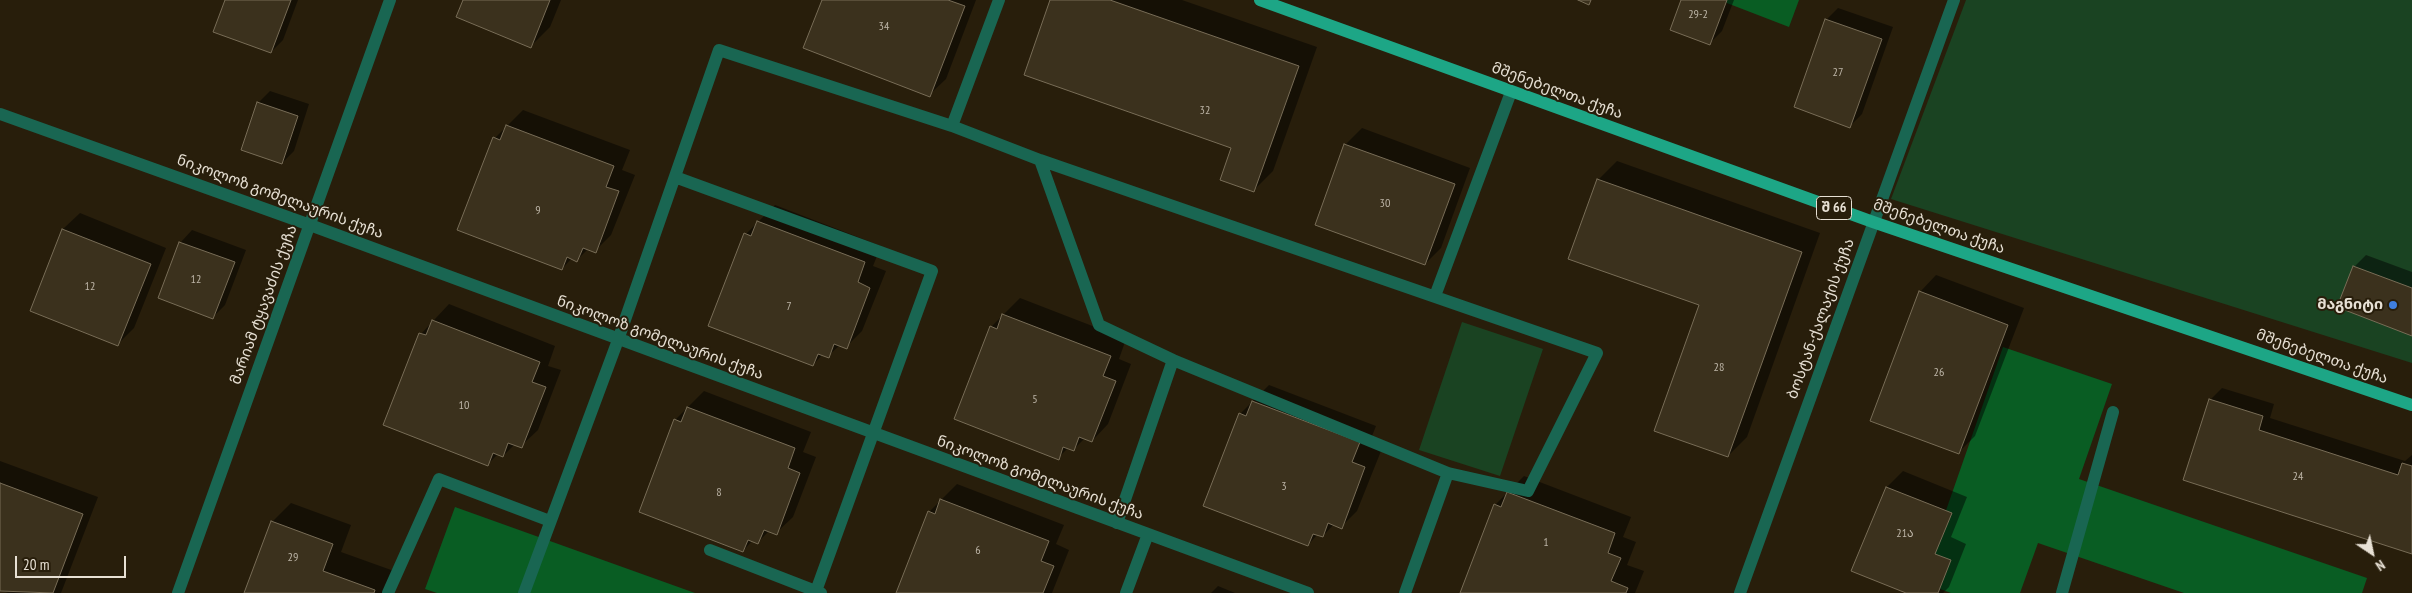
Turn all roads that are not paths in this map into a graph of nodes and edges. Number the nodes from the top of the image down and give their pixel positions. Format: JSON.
{"nodes":[{"id":1,"x":390,"y":0,"type":"edge"},
{"id":2,"x":999,"y":0,"type":"edge"},
{"id":3,"x":1260,"y":0,"type":"edge"},
{"id":4,"x":1954,"y":0,"type":"edge"},
{"id":5,"x":1510,"y":92,"type":"junction"},
{"id":6,"x":0,"y":114,"type":"edge"},
{"id":7,"x":952,"y":126,"type":"junction"},
{"id":8,"x":1040,"y":160,"type":"junction"},
{"id":9,"x":675,"y":177,"type":"junction"},
{"id":10,"x":1873,"y":222,"type":"junction"},
{"id":11,"x":310,"y":224,"type":"junction"},
{"id":12,"x":1435,"y":296,"type":"junction"},
{"id":13,"x":618,"y":340,"type":"junction"},
{"id":14,"x":1173,"y":360,"type":"junction"},
{"id":15,"x":2412,"y":405,"type":"edge"},
{"id":16,"x":2113,"y":412,"type":"dead end"},
{"id":17,"x":873,"y":434,"type":"junction"},
{"id":18,"x":1448,"y":473,"type":"junction"},
{"id":19,"x":550,"y":521,"type":"junction"},
{"id":20,"x":1117,"y":523,"type":"junction"},
{"id":21,"x":1148,"y":534,"type":"junction"},
{"id":22,"x":710,"y":550,"type":"dead end"},
{"id":23,"x":818,"y":592,"type":"edge"},
{"id":24,"x":178,"y":593,"type":"edge"},
{"id":25,"x":388,"y":593,"type":"edge"},
{"id":26,"x":524,"y":593,"type":"edge"},
{"id":27,"x":1126,"y":593,"type":"edge"},
{"id":28,"x":1308,"y":593,"type":"edge"},
{"id":29,"x":1405,"y":593,"type":"edge"},
{"id":30,"x":1740,"y":593,"type":"edge"},
{"id":31,"x":2062,"y":593,"type":"edge"}],
"edges":[{"from":1,"to":11,"type":"street","name":"მარიამ ტყავაძის ქუჩა"},
{"from":2,"to":7,"type":"street"},
{"from":3,"to":5,"type":"main road","name":"მშენებელთა ქუჩა","number":"შ 66"},
{"from":4,"to":10,"type":"street","name":"ბოსტან-ქალაქის ქუჩა"},
{"from":5,"to":10,"type":"main road","name":"მშენებელთა ქუჩა","number":"შ 66"},
{"from":5,"to":12,"type":"street"},
{"from":6,"to":11,"type":"street","name":"ნიკოლოზ გომელაურის ქუჩა"},
{"from":7,"to":8,"type":"street"},
{"from":7,"to":9,"type":"street"},
{"from":8,"to":12,"type":"street"},
{"from":8,"to":14,"type":"street"},
{"from":9,"to":13,"type":"street"},
{"from":9,"to":17,"type":"street"},
{"from":10,"to":15,"type":"main road","name":"მშენებელთა ქუჩა","number":"შ 66"},
{"from":10,"to":30,"type":"street","name":"ბოსტან-ქალაქის ქუჩა"},
{"from":11,"to":13,"type":"street","name":"ნიკოლოზ გომელაურის ქუჩა"},
{"from":11,"to":24,"type":"street","name":"მარიამ ტყავაძის ქუჩა"},
{"from":12,"to":18,"type":"street"},
{"from":13,"to":17,"type":"street","name":"ნიკოლოზ გომელაურის ქუჩა"},
{"from":13,"to":19,"type":"street"},
{"from":14,"to":18,"type":"street"},
{"from":14,"to":20,"type":"street"},
{"from":16,"to":31,"type":"street"},
{"from":17,"to":20,"type":"street","name":"ნიკოლოზ გომელაურის ქუჩა"},
{"from":17,"to":23,"type":"street"},
{"from":18,"to":29,"type":"street"},
{"from":19,"to":25,"type":"street"},
{"from":19,"to":26,"type":"street"},
{"from":20,"to":21,"type":"street","name":"ნიკოლოზ გომელაურის ქუჩა"},
{"from":21,"to":27,"type":"street"},
{"from":21,"to":28,"type":"street","name":"ნიკოლოზ გომელაურის ქუჩა"},
{"from":22,"to":23,"type":"street"}]}
